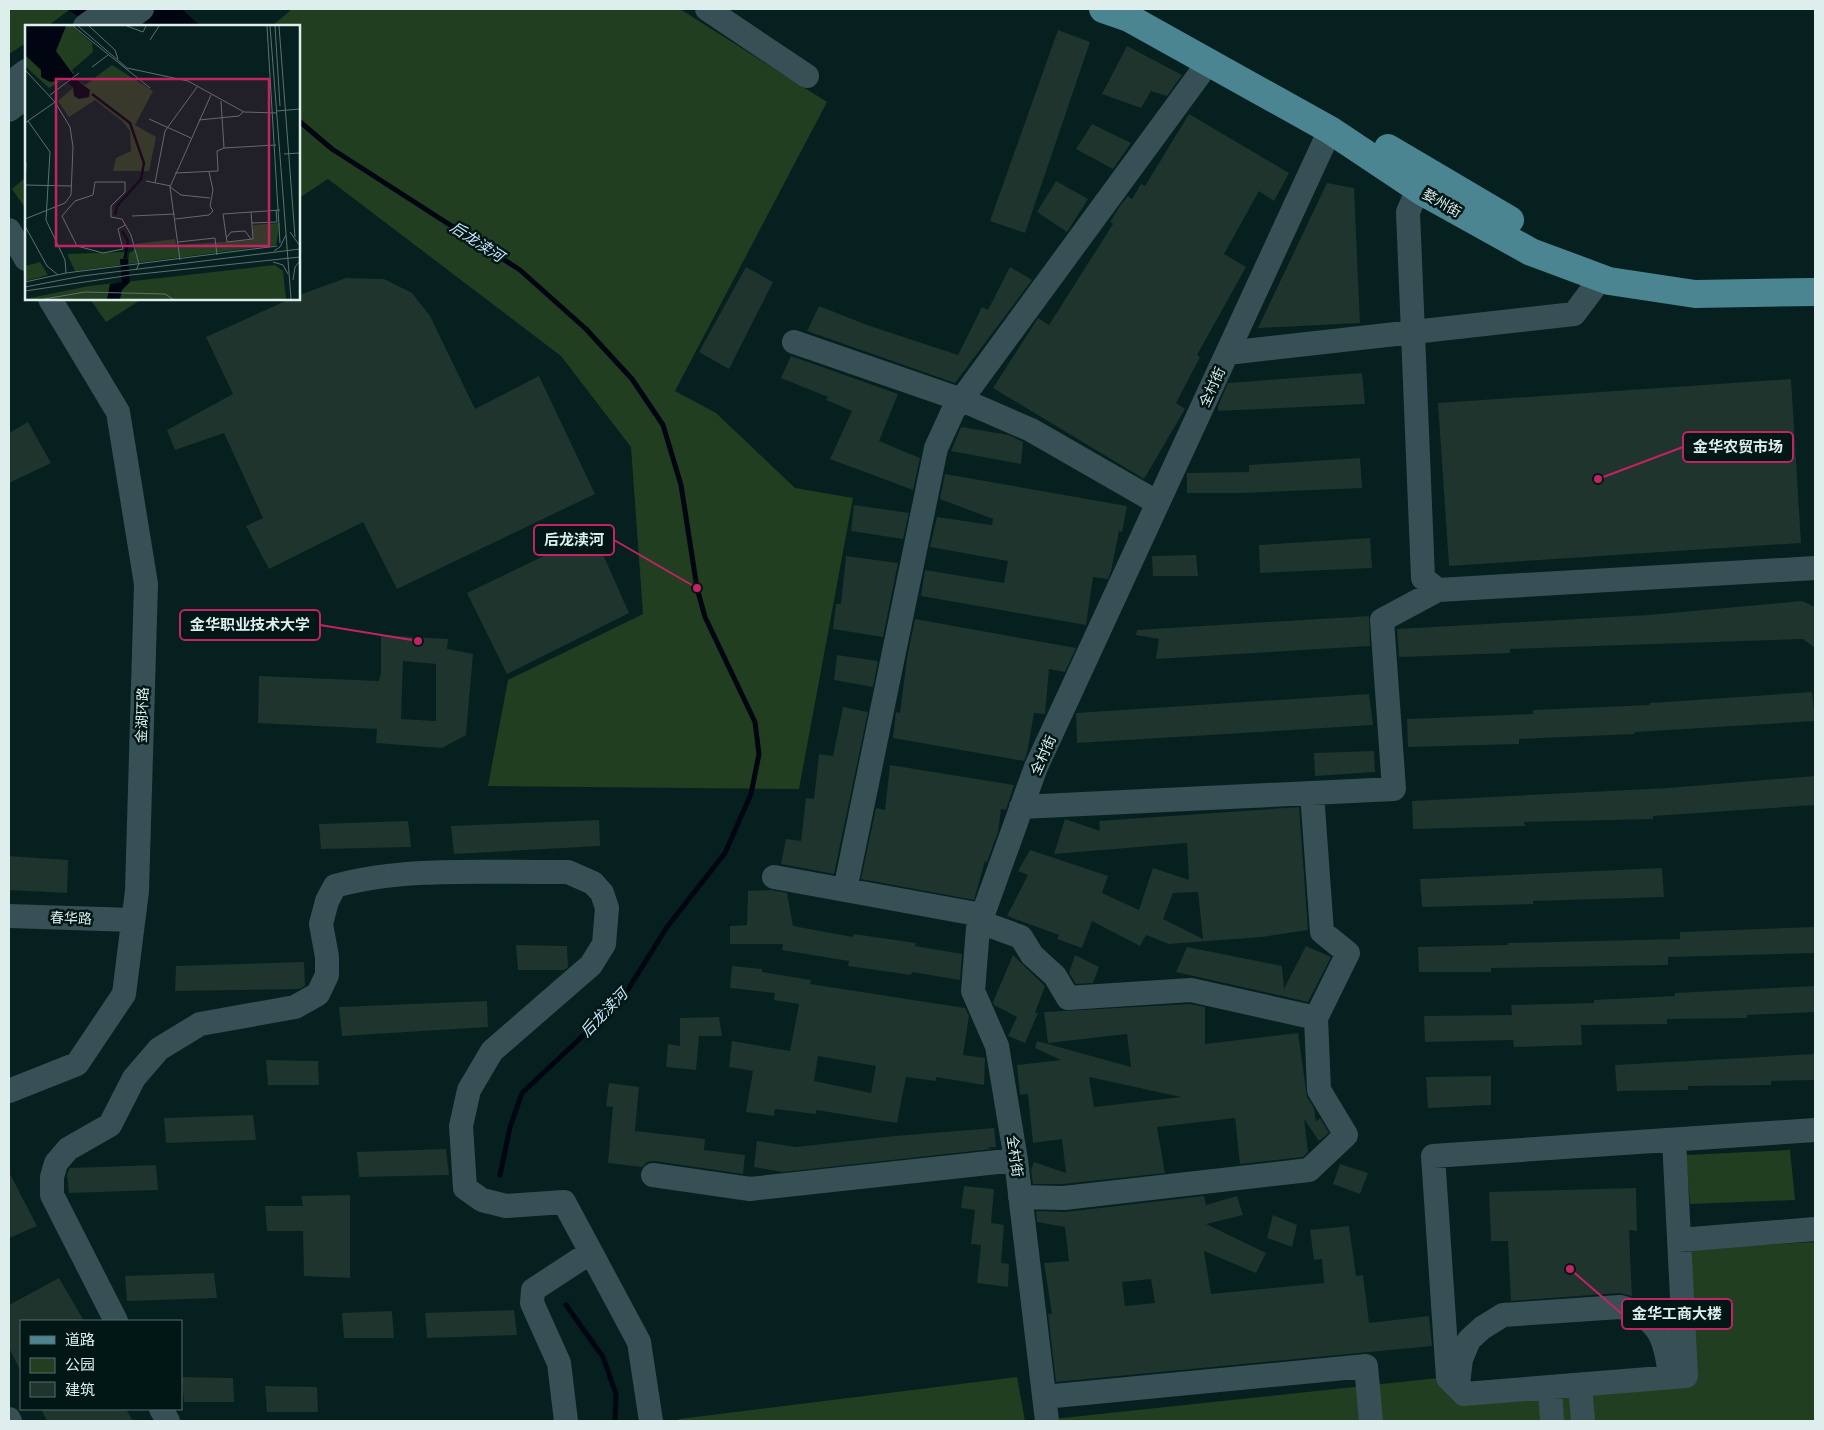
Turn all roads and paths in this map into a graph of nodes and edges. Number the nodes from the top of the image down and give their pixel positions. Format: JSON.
{"nodes":[{"id":1,"x":109,"y":9,"type":"edge"},
{"id":2,"x":142,"y":9,"type":"edge"},
{"id":3,"x":707,"y":9,"type":"edge"},
{"id":4,"x":1103,"y":9,"type":"edge"},
{"id":5,"x":1139,"y":9,"type":"edge"},
{"id":6,"x":86,"y":25,"type":"edge"},
{"id":7,"x":120,"y":25,"type":"edge"},
{"id":8,"x":1208,"y":63,"type":"junction"},
{"id":9,"x":25,"y":71,"type":"edge"},
{"id":10,"x":807,"y":76,"type":"dead end"},
{"id":11,"x":9,"y":84,"type":"edge"},
{"id":12,"x":25,"y":98,"type":"edge"},
{"id":13,"x":9,"y":110,"type":"edge"},
{"id":14,"x":1330,"y":130,"type":"junction"},
{"id":15,"x":1418,"y":189,"type":"junction"},
{"id":16,"x":9,"y":230,"type":"edge"},
{"id":17,"x":25,"y":257,"type":"edge"},
{"id":18,"x":1815,"y":277,"type":"edge"},
{"id":19,"x":1601,"y":278,"type":"junction"},
{"id":20,"x":1815,"y":292,"type":"edge"},
{"id":21,"x":51,"y":300,"type":"edge"},
{"id":22,"x":1414,"y":331,"type":"junction"},
{"id":23,"x":794,"y":342,"type":"dead end"},
{"id":24,"x":1227,"y":353,"type":"junction"},
{"id":25,"x":962,"y":400,"type":"junction"},
{"id":26,"x":1158,"y":503,"type":"junction"},
{"id":27,"x":1815,"y":568,"type":"edge"},
{"id":28,"x":1438,"y":590,"type":"junction"},
{"id":29,"x":1312,"y":793,"type":"junction"},
{"id":30,"x":1021,"y":807,"type":"junction"},
{"id":31,"x":774,"y":877,"type":"dead end"},
{"id":32,"x":845,"y":890,"type":"junction"},
{"id":33,"x":9,"y":916,"type":"edge"},
{"id":34,"x":981,"y":919,"type":"junction"},
{"id":35,"x":133,"y":920,"type":"junction"},
{"id":36,"x":1316,"y":1018,"type":"junction"},
{"id":37,"x":9,"y":1091,"type":"edge"},
{"id":38,"x":1815,"y":1130,"type":"edge"},
{"id":39,"x":1674,"y":1140,"type":"junction"},
{"id":40,"x":1016,"y":1160,"type":"junction"},
{"id":41,"x":653,"y":1175,"type":"dead end"},
{"id":42,"x":1020,"y":1197,"type":"junction"},
{"id":43,"x":1815,"y":1229,"type":"edge"},
{"id":44,"x":1679,"y":1240,"type":"junction"},
{"id":45,"x":592,"y":1252,"type":"junction"},
{"id":46,"x":115,"y":1320,"type":"edge"},
{"id":47,"x":1670,"y":1377,"type":"junction"},
{"id":48,"x":1580,"y":1384,"type":"junction"},
{"id":49,"x":1550,"y":1387,"type":"junction"},
{"id":50,"x":1457,"y":1388,"type":"junction"},
{"id":51,"x":1044,"y":1397,"type":"junction"},
{"id":52,"x":162,"y":1410,"type":"edge"},
{"id":53,"x":168,"y":1421,"type":"edge"},
{"id":54,"x":566,"y":1421,"type":"edge"},
{"id":55,"x":651,"y":1421,"type":"edge"},
{"id":56,"x":1047,"y":1421,"type":"edge"},
{"id":57,"x":1371,"y":1421,"type":"edge"},
{"id":58,"x":1552,"y":1421,"type":"edge"},
{"id":59,"x":1584,"y":1421,"type":"edge"}],
"edges":[{"from":1,"to":6,"type":"street"},
{"from":2,"to":7,"type":"street"},
{"from":3,"to":10,"type":"street"},
{"from":4,"to":8,"type":"main road","name":"婺州街"},
{"from":5,"to":18,"type":"main road","name":"婺州街"},
{"from":8,"to":14,"type":"main road","name":"婺州街"},
{"from":8,"to":25,"type":"street"},
{"from":9,"to":11,"type":"street"},
{"from":12,"to":13,"type":"street"},
{"from":14,"to":15,"type":"main road","name":"婺州街"},
{"from":14,"to":24,"type":"street","name":"全村街"},
{"from":15,"to":19,"type":"main road","name":"婺州街"},
{"from":15,"to":22,"type":"street"},
{"from":16,"to":17,"type":"street"},
{"from":19,"to":20,"type":"main road","name":"婺州街"},
{"from":19,"to":22,"type":"street"},
{"from":21,"to":35,"type":"street","name":"金湖环路"},
{"from":22,"to":24,"type":"street"},
{"from":22,"to":28,"type":"street"},
{"from":23,"to":25,"type":"street"},
{"from":24,"to":26,"type":"street","name":"全村街"},
{"from":25,"to":26,"type":"street"},
{"from":25,"to":32,"type":"street"},
{"from":26,"to":30,"type":"street","name":"全村街"},
{"from":27,"to":28,"type":"street"},
{"from":28,"to":29,"type":"street"},
{"from":29,"to":30,"type":"street"},
{"from":29,"to":36,"type":"street"},
{"from":30,"to":34,"type":"street","name":"全村街"},
{"from":31,"to":32,"type":"street"},
{"from":32,"to":34,"type":"street"},
{"from":33,"to":35,"type":"street","name":"春华路"},
{"from":34,"to":36,"type":"street"},
{"from":34,"to":40,"type":"street","name":"全村街"},
{"from":35,"to":37,"type":"street","name":"金湖环路"},
{"from":36,"to":42,"type":"street"},
{"from":38,"to":39,"type":"street"},
{"from":39,"to":44,"type":"street"},
{"from":39,"to":50,"type":"street"},
{"from":40,"to":41,"type":"street"},
{"from":40,"to":42,"type":"street","name":"全村街"},
{"from":42,"to":51,"type":"street","name":"全村街"},
{"from":43,"to":44,"type":"street"},
{"from":44,"to":47,"type":"street"},
{"from":45,"to":46,"type":"street"},
{"from":45,"to":54,"type":"street"},
{"from":45,"to":55,"type":"street"},
{"from":47,"to":48,"type":"street"},
{"from":47,"to":50,"type":"street"},
{"from":48,"to":49,"type":"street"},
{"from":48,"to":59,"type":"street"},
{"from":49,"to":50,"type":"street"},
{"from":49,"to":58,"type":"street"},
{"from":51,"to":56,"type":"street","name":"全村街"},
{"from":51,"to":57,"type":"street"},
{"from":52,"to":53,"type":"street"}]}
